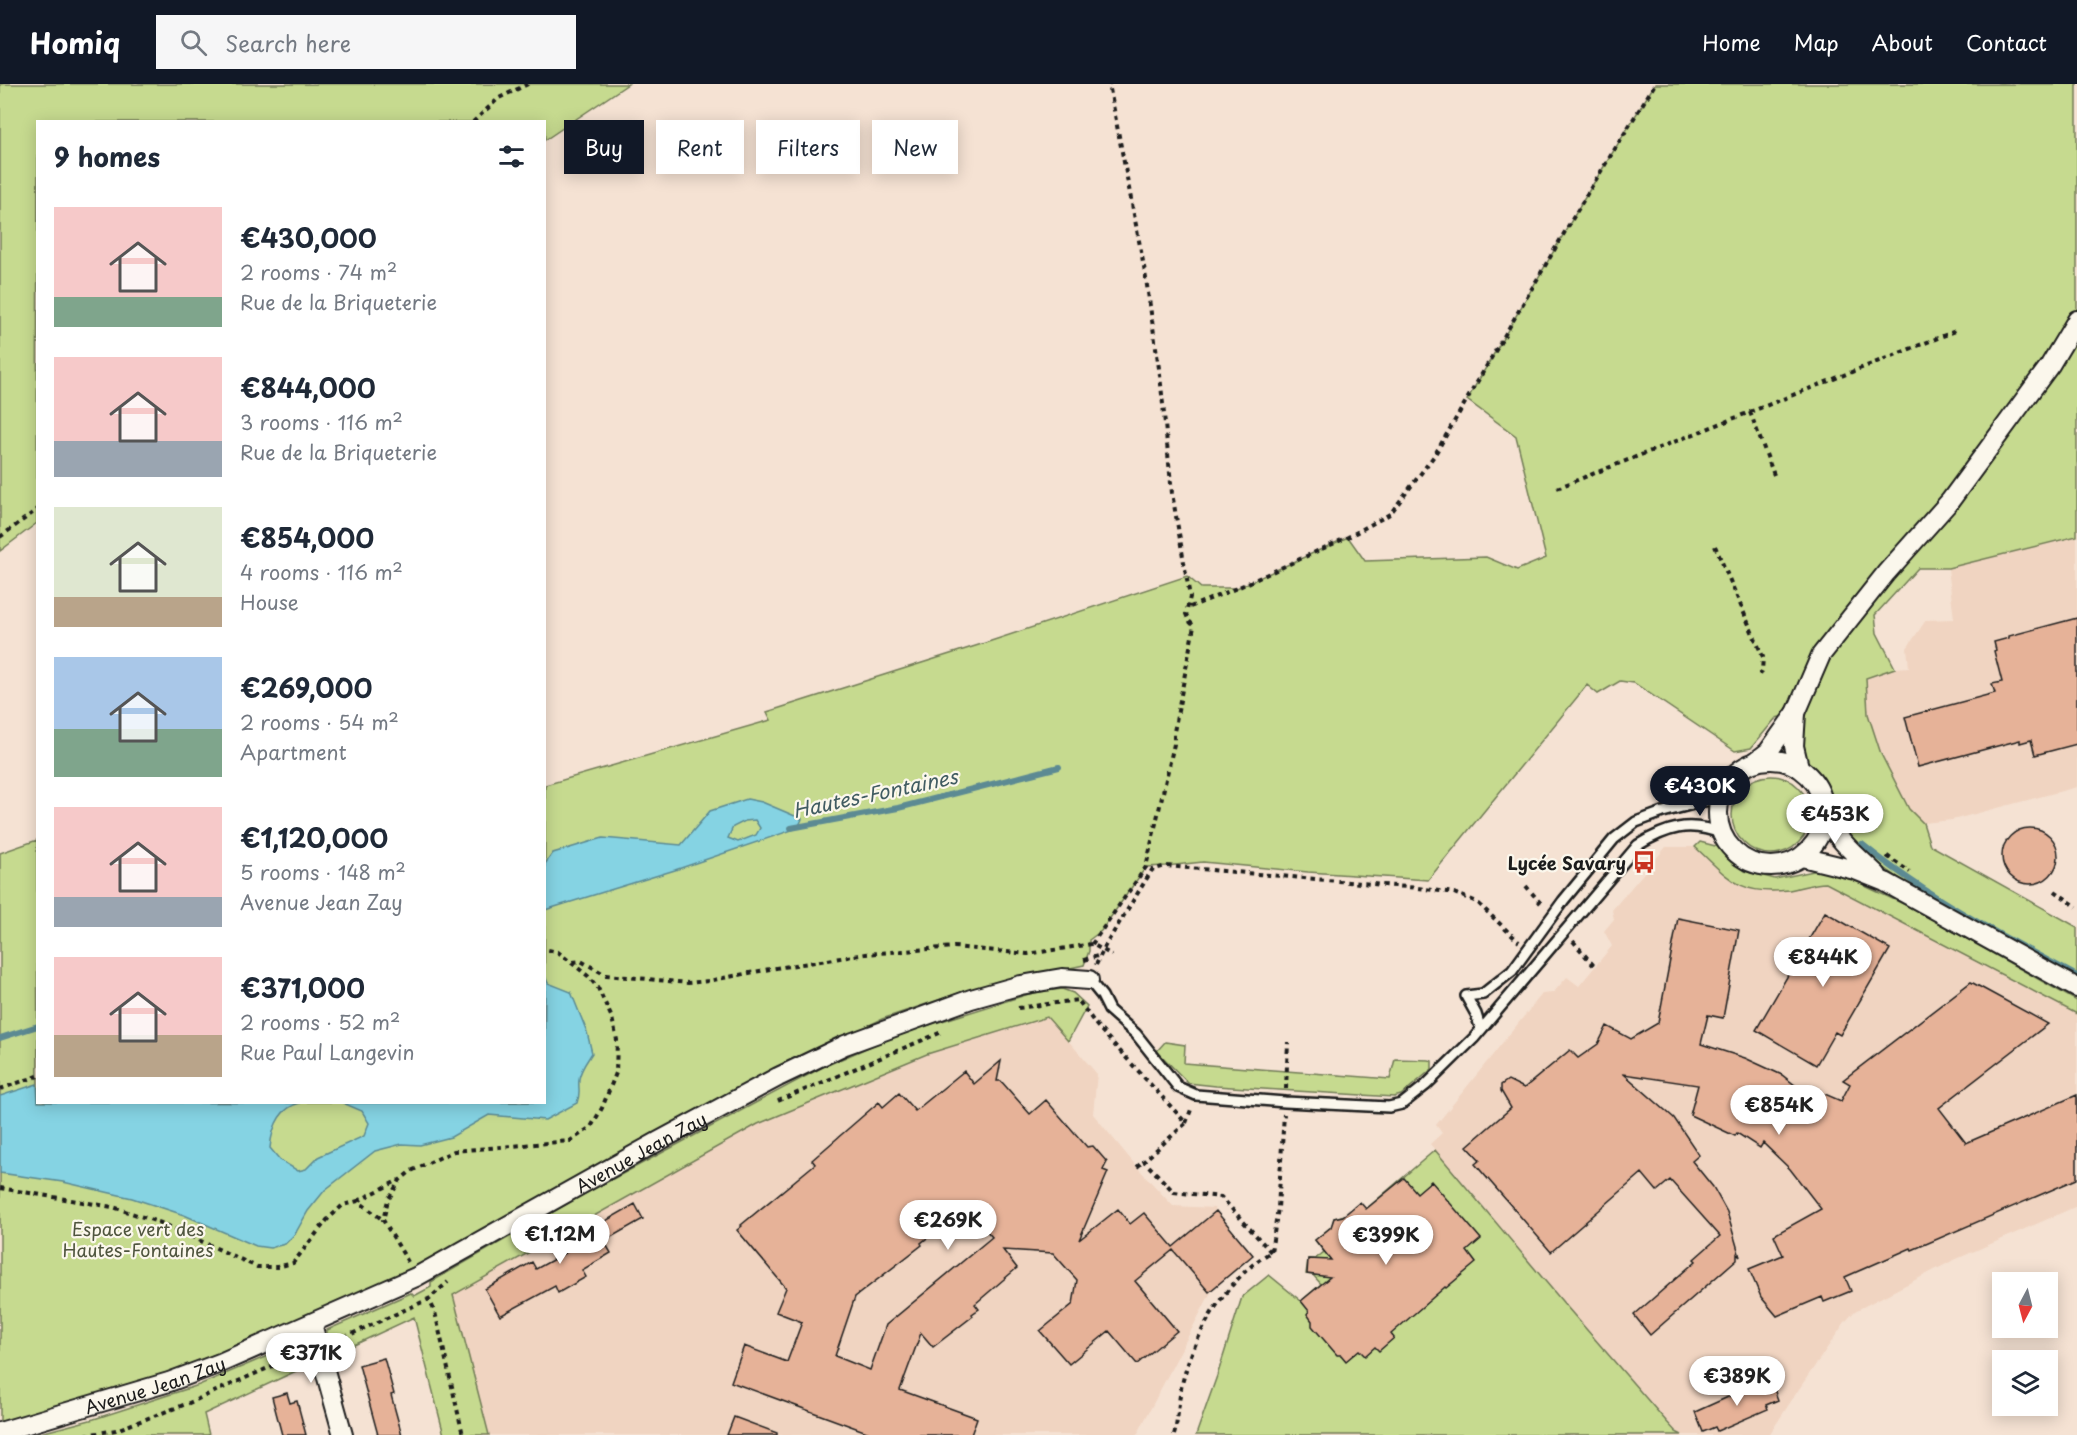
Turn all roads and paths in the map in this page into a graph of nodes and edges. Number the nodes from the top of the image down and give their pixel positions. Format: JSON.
{"nodes":[{"id":1,"x":528,"y":84,"type":"edge"},
{"id":2,"x":1109,"y":84,"type":"edge"},
{"id":3,"x":1655,"y":84,"type":"edge"},
{"id":4,"x":475,"y":120,"type":"edge"},
{"id":5,"x":2077,"y":320,"type":"edge"},
{"id":6,"x":1958,"y":330,"type":"dead end"},
{"id":7,"x":1750,"y":412,"type":"junction"},
{"id":8,"x":1774,"y":475,"type":"dead end"},
{"id":9,"x":1557,"y":488,"type":"dead end"},
{"id":10,"x":36,"y":510,"type":"edge"},
{"id":11,"x":0,"y":537,"type":"edge"},
{"id":12,"x":1715,"y":546,"type":"dead end"},
{"id":13,"x":1189,"y":607,"type":"junction"},
{"id":14,"x":1758,"y":679,"type":"dead end"},
{"id":15,"x":1796,"y":713,"type":"junction"},
{"id":16,"x":1755,"y":762,"type":"junction"},
{"id":17,"x":1799,"y":767,"type":"junction"},
{"id":18,"x":1720,"y":797,"type":"junction"},
{"id":19,"x":1825,"y":816,"type":"junction"},
{"id":20,"x":1722,"y":834,"type":"junction"},
{"id":21,"x":1802,"y":857,"type":"junction"},
{"id":22,"x":1885,"y":882,"type":"junction"},
{"id":23,"x":2055,"y":891,"type":"dead end"},
{"id":24,"x":2077,"y":907,"type":"edge"},
{"id":25,"x":1092,"y":944,"type":"junction"},
{"id":26,"x":546,"y":949,"type":"edge"},
{"id":27,"x":1103,"y":950,"type":"junction"},
{"id":28,"x":1528,"y":951,"type":"junction"},
{"id":29,"x":1101,"y":955,"type":"dead end"},
{"id":30,"x":1112,"y":956,"type":"dead end"},
{"id":31,"x":572,"y":962,"type":"junction"},
{"id":32,"x":597,"y":971,"type":"junction"},
{"id":33,"x":588,"y":976,"type":"junction"},
{"id":34,"x":1089,"y":980,"type":"joint"},
{"id":35,"x":2077,"y":988,"type":"edge"},
{"id":36,"x":1011,"y":1010,"type":"dead end"},
{"id":37,"x":951,"y":1028,"type":"dead end"},
{"id":38,"x":1480,"y":1030,"type":"junction"},
{"id":39,"x":1288,"y":1042,"type":"dead end"},
{"id":40,"x":36,"y":1077,"type":"edge"},
{"id":41,"x":0,"y":1089,"type":"edge"},
{"id":42,"x":1285,"y":1102,"type":"junction"},
{"id":43,"x":771,"y":1104,"type":"dead end"},
{"id":44,"x":1144,"y":1161,"type":"junction"},
{"id":45,"x":1137,"y":1167,"type":"dead end"},
{"id":46,"x":400,"y":1180,"type":"junction"},
{"id":47,"x":0,"y":1188,"type":"edge"},
{"id":48,"x":358,"y":1201,"type":"junction"},
{"id":49,"x":383,"y":1220,"type":"junction"},
{"id":50,"x":1271,"y":1252,"type":"junction"},
{"id":51,"x":416,"y":1277,"type":"junction"},
{"id":52,"x":448,"y":1282,"type":"dead end"},
{"id":53,"x":429,"y":1299,"type":"junction"},
{"id":54,"x":312,"y":1324,"type":"junction"},
{"id":55,"x":320,"y":1352,"type":"junction"},
{"id":56,"x":0,"y":1432,"type":"edge"},
{"id":57,"x":85,"y":1435,"type":"edge"},
{"id":58,"x":343,"y":1435,"type":"edge"},
{"id":59,"x":463,"y":1435,"type":"edge"},
{"id":60,"x":1174,"y":1435,"type":"edge"}],
"edges":[{"from":1,"to":4,"type":"path"},
{"from":2,"to":13,"type":"path"},
{"from":3,"to":13,"type":"path"},
{"from":5,"to":15,"type":"street"},
{"from":6,"to":7,"type":"path"},
{"from":7,"to":8,"type":"path"},
{"from":7,"to":9,"type":"path"},
{"from":10,"to":11,"type":"path"},
{"from":12,"to":14,"type":"path"},
{"from":13,"to":25,"type":"path"},
{"from":15,"to":16,"type":"street"},
{"from":15,"to":17,"type":"street"},
{"from":16,"to":17,"type":"street"},
{"from":16,"to":18,"type":"street"},
{"from":17,"to":19,"type":"street"},
{"from":18,"to":20,"type":"street"},
{"from":18,"to":28,"type":"lane"},
{"from":19,"to":21,"type":"street"},
{"from":19,"to":22,"type":"street"},
{"from":20,"to":21,"type":"street"},
{"from":20,"to":38,"type":"lane"},
{"from":21,"to":22,"type":"street"},
{"from":22,"to":35,"type":"street"},
{"from":23,"to":24,"type":"path"},
{"from":25,"to":27,"type":"path"},
{"from":25,"to":32,"type":"path"},
{"from":26,"to":31,"type":"path"},
{"from":27,"to":28,"type":"path"},
{"from":27,"to":29,"type":"path"},
{"from":27,"to":30,"type":"path"},
{"from":28,"to":38,"type":"lane"},
{"from":31,"to":32,"type":"path"},
{"from":31,"to":33,"type":"path"},
{"from":32,"to":33,"type":"path"},
{"from":33,"to":46,"type":"path"},
{"from":34,"to":42,"type":"lane"},
{"from":34,"to":51,"type":"street","name":"Avenue Jean Zay"},
{"from":36,"to":44,"type":"path"},
{"from":37,"to":43,"type":"path"},
{"from":38,"to":42,"type":"lane"},
{"from":39,"to":42,"type":"path"},
{"from":40,"to":41,"type":"path"},
{"from":42,"to":50,"type":"path"},
{"from":44,"to":45,"type":"path"},
{"from":44,"to":50,"type":"path"},
{"from":46,"to":48,"type":"path"},
{"from":46,"to":49,"type":"path"},
{"from":47,"to":48,"type":"path"},
{"from":48,"to":49,"type":"path"},
{"from":49,"to":51,"type":"path"},
{"from":50,"to":60,"type":"path"},
{"from":51,"to":53,"type":"path"},
{"from":51,"to":54,"type":"street","name":"Avenue Jean Zay"},
{"from":52,"to":53,"type":"path"},
{"from":53,"to":55,"type":"path"},
{"from":53,"to":59,"type":"path"},
{"from":54,"to":55,"type":"street"},
{"from":54,"to":56,"type":"street","name":"Avenue Jean Zay"},
{"from":55,"to":57,"type":"path"},
{"from":55,"to":58,"type":"street"}]}
